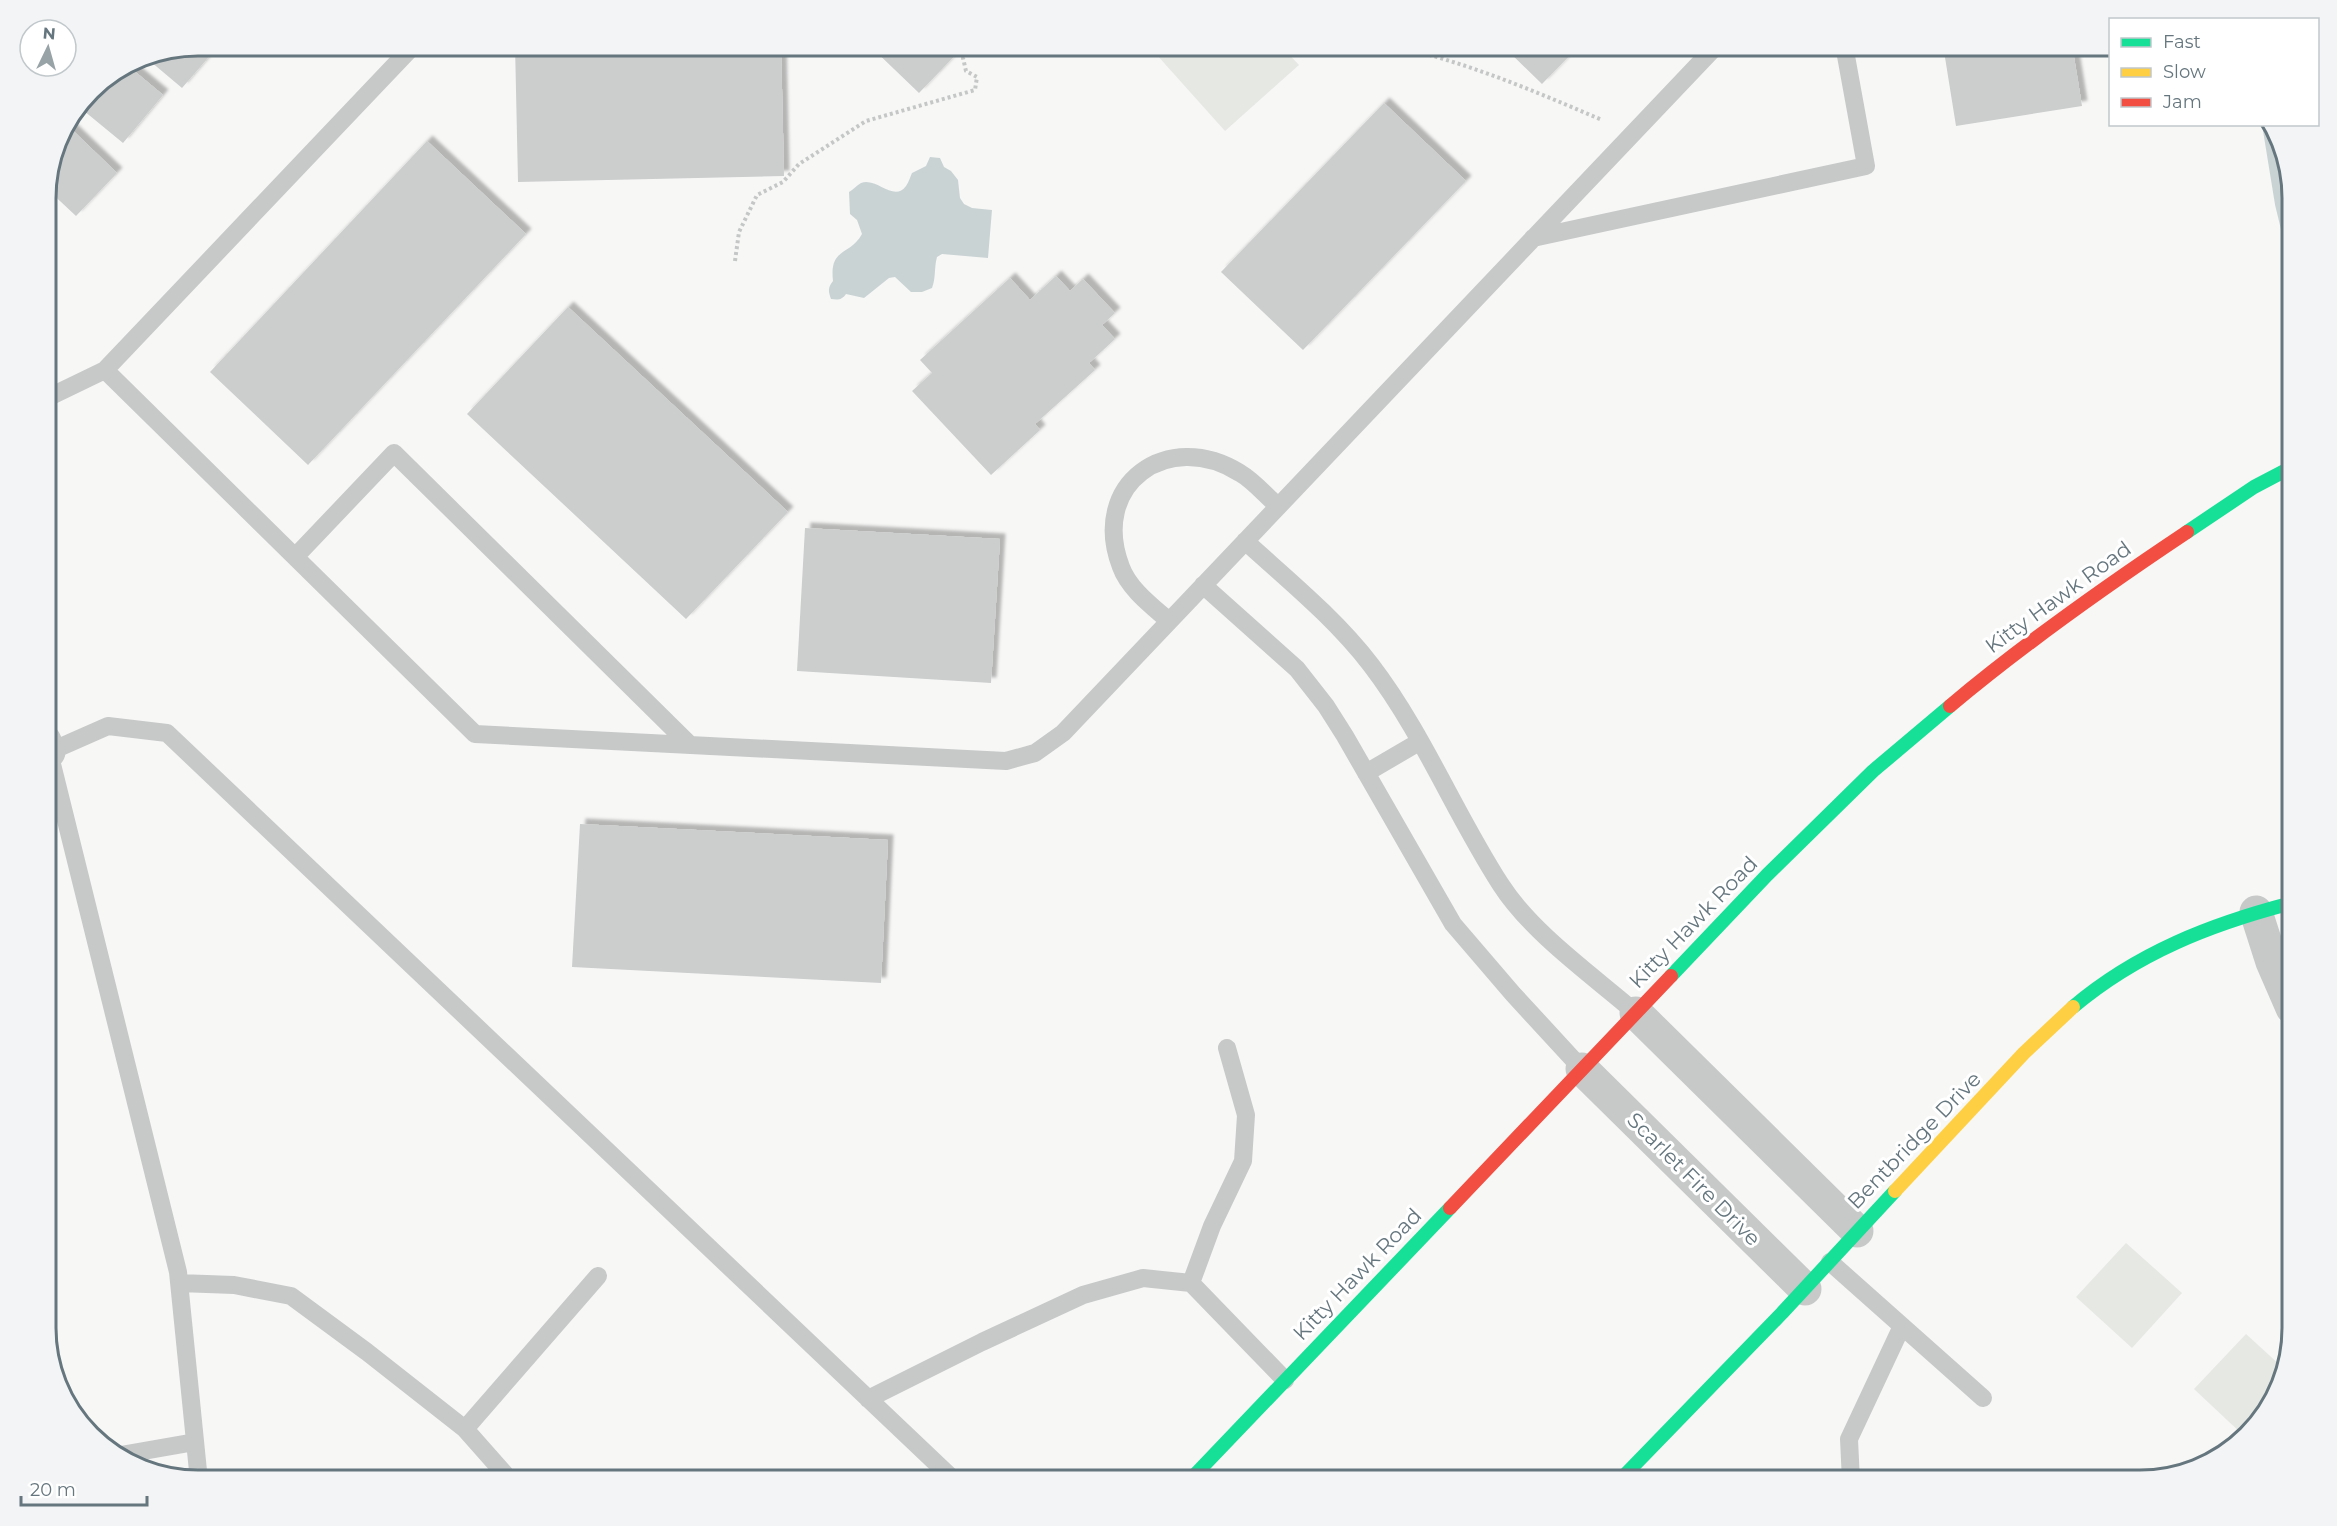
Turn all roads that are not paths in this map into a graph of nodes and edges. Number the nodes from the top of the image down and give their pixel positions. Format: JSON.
{"nodes":[{"id":1,"x":404,"y":56,"type":"edge"},
{"id":2,"x":1706,"y":56,"type":"edge"},
{"id":3,"x":1846,"y":56,"type":"edge"},
{"id":4,"x":1533,"y":238,"type":"junction"},
{"id":5,"x":105,"y":370,"type":"junction"},
{"id":6,"x":56,"y":394,"type":"edge"},
{"id":7,"x":2282,"y":472,"type":"edge"},
{"id":8,"x":1278,"y":506,"type":"junction"},
{"id":9,"x":1245,"y":541,"type":"junction"},
{"id":10,"x":295,"y":557,"type":"junction"},
{"id":11,"x":1203,"y":585,"type":"junction"},
{"id":12,"x":1169,"y":621,"type":"junction"},
{"id":13,"x":1419,"y":742,"type":"junction"},
{"id":14,"x":56,"y":744,"type":"edge"},
{"id":15,"x":690,"y":745,"type":"junction"},
{"id":16,"x":1366,"y":773,"type":"junction"},
{"id":17,"x":56,"y":784,"type":"edge"},
{"id":18,"x":2282,"y":906,"type":"edge"},
{"id":19,"x":2256,"y":912,"type":"junction"},
{"id":20,"x":2282,"y":986,"type":"edge"},
{"id":21,"x":1636,"y":1013,"type":"junction"},
{"id":22,"x":1227,"y":1048,"type":"dead end"},
{"id":23,"x":1582,"y":1069,"type":"junction"},
{"id":24,"x":1857,"y":1231,"type":"junction"},
{"id":25,"x":1830,"y":1262,"type":"junction"},
{"id":26,"x":598,"y":1276,"type":"dead end"},
{"id":27,"x":179,"y":1283,"type":"junction"},
{"id":28,"x":1191,"y":1283,"type":"junction"},
{"id":29,"x":1805,"y":1289,"type":"junction"},
{"id":30,"x":1902,"y":1326,"type":"junction"},
{"id":31,"x":1285,"y":1380,"type":"junction"},
{"id":32,"x":1983,"y":1398,"type":"dead end"},
{"id":33,"x":868,"y":1399,"type":"junction"},
{"id":34,"x":465,"y":1429,"type":"junction"},
{"id":35,"x":195,"y":1442,"type":"junction"},
{"id":36,"x":130,"y":1454,"type":"edge"},
{"id":37,"x":198,"y":1470,"type":"edge"},
{"id":38,"x":501,"y":1470,"type":"edge"},
{"id":39,"x":943,"y":1470,"type":"edge"},
{"id":40,"x":1199,"y":1470,"type":"edge"},
{"id":41,"x":1630,"y":1470,"type":"edge"},
{"id":42,"x":1851,"y":1470,"type":"edge"}],
"edges":[{"from":1,"to":5,"type":"lane"},
{"from":2,"to":4,"type":"lane"},
{"from":3,"to":4,"type":"lane"},
{"from":4,"to":8,"type":"lane"},
{"from":5,"to":6,"type":"lane"},
{"from":5,"to":10,"type":"lane"},
{"from":7,"to":21,"type":"main road","name":"Kitty Hawk Road"},
{"from":8,"to":9,"type":"lane"},
{"from":8,"to":12,"type":"lane"},
{"from":9,"to":11,"type":"lane"},
{"from":9,"to":13,"type":"lane"},
{"from":10,"to":15,"type":"lane"},
{"from":10,"to":15,"type":"lane"},
{"from":11,"to":12,"type":"lane"},
{"from":11,"to":16,"type":"lane"},
{"from":12,"to":15,"type":"lane"},
{"from":13,"to":16,"type":"lane"},
{"from":13,"to":21,"type":"lane"},
{"from":14,"to":33,"type":"lane"},
{"from":16,"to":23,"type":"lane"},
{"from":17,"to":27,"type":"lane"},
{"from":18,"to":19,"type":"main road","name":"Bentbridge Drive"},
{"from":19,"to":20,"type":"street"},
{"from":19,"to":24,"type":"main road","name":"Bentbridge Drive"},
{"from":21,"to":23,"type":"main road","name":"Kitty Hawk Road"},
{"from":21,"to":24,"type":"street"},
{"from":22,"to":28,"type":"lane"},
{"from":23,"to":29,"type":"street","name":"Scarlet Fire Drive"},
{"from":23,"to":31,"type":"main road","name":"Kitty Hawk Road"},
{"from":24,"to":25,"type":"main road","name":"Bentbridge Drive"},
{"from":25,"to":29,"type":"main road","name":"Bentbridge Drive"},
{"from":25,"to":30,"type":"lane"},
{"from":26,"to":34,"type":"lane"},
{"from":27,"to":34,"type":"lane"},
{"from":27,"to":35,"type":"lane"},
{"from":28,"to":31,"type":"lane"},
{"from":28,"to":33,"type":"lane"},
{"from":29,"to":41,"type":"main road","name":"Bentbridge Drive"},
{"from":30,"to":32,"type":"lane"},
{"from":30,"to":42,"type":"lane"},
{"from":31,"to":40,"type":"main road","name":"Kitty Hawk Road"},
{"from":33,"to":39,"type":"lane"},
{"from":34,"to":38,"type":"lane"},
{"from":35,"to":36,"type":"lane"},
{"from":35,"to":37,"type":"lane"}]}
